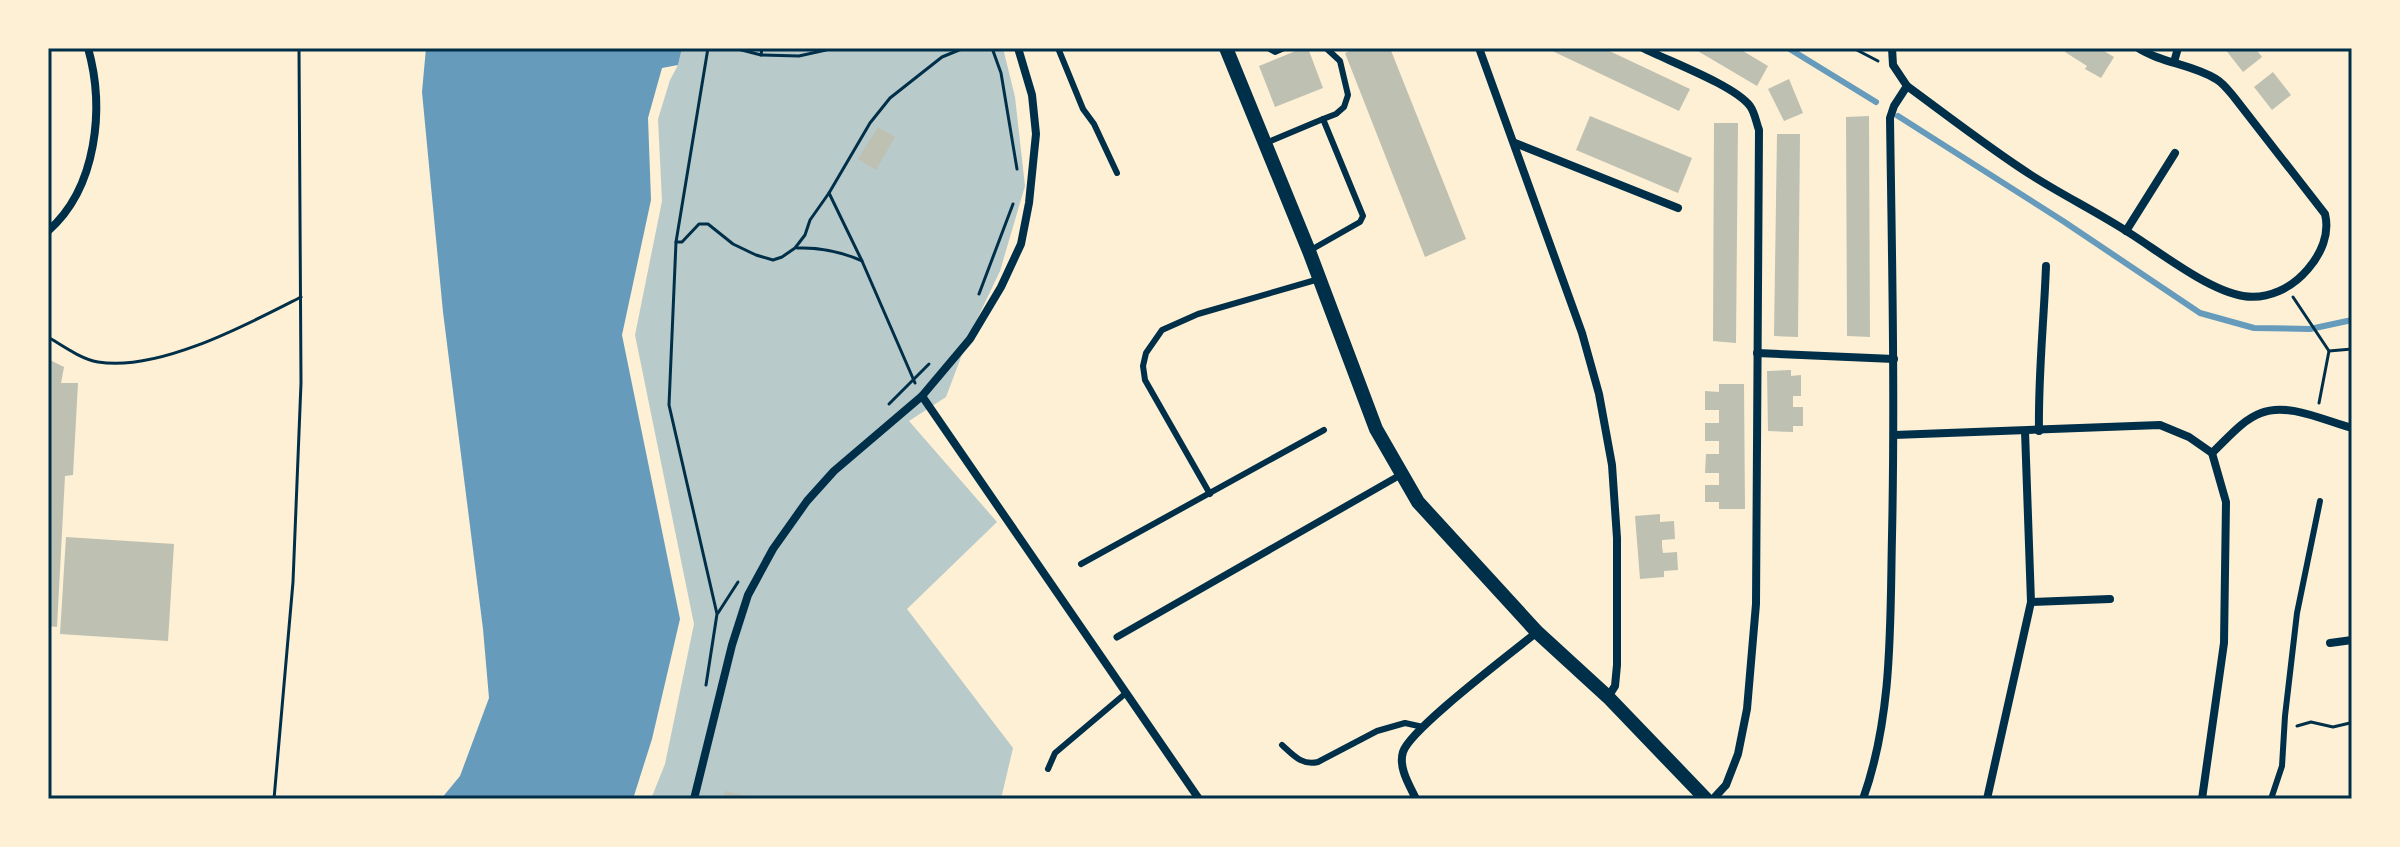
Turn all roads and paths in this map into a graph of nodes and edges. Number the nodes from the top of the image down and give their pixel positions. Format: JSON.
{"nodes":[{"id":1,"x":88,"y":48,"type":"edge"},
{"id":2,"x":299,"y":48,"type":"edge"},
{"id":3,"x":708,"y":48,"type":"edge"},
{"id":4,"x":734,"y":48,"type":"edge"},
{"id":5,"x":762,"y":48,"type":"edge"},
{"id":6,"x":964,"y":48,"type":"edge"},
{"id":7,"x":992,"y":48,"type":"edge"},
{"id":8,"x":1018,"y":48,"type":"edge"},
{"id":9,"x":1058,"y":48,"type":"edge"},
{"id":10,"x":1226,"y":48,"type":"edge"},
{"id":11,"x":1268,"y":48,"type":"edge"},
{"id":12,"x":1284,"y":48,"type":"edge"},
{"id":13,"x":1326,"y":48,"type":"edge"},
{"id":14,"x":1479,"y":48,"type":"edge"},
{"id":15,"x":1643,"y":48,"type":"edge"},
{"id":16,"x":1853,"y":48,"type":"edge"},
{"id":17,"x":1892,"y":48,"type":"edge"},
{"id":18,"x":2138,"y":48,"type":"edge"},
{"id":19,"x":2178,"y":48,"type":"edge"},
{"id":20,"x":827,"y":49,"type":"edge"},
{"id":21,"x":761,"y":55,"type":"junction"},
{"id":22,"x":2174,"y":62,"type":"junction"},
{"id":23,"x":1893,"y":65,"type":"junction"},
{"id":24,"x":1907,"y":86,"type":"junction"},
{"id":25,"x":1323,"y":119,"type":"junction"},
{"id":26,"x":1266,"y":143,"type":"junction"},
{"id":27,"x":1515,"y":143,"type":"junction"},
{"id":28,"x":2175,"y":153,"type":"dead end"},
{"id":29,"x":1018,"y":170,"type":"dead end"},
{"id":30,"x":1117,"y":173,"type":"dead end"},
{"id":31,"x":829,"y":193,"type":"junction"},
{"id":32,"x":1015,"y":198,"type":"dead end"},
{"id":33,"x":1678,"y":208,"type":"dead end"},
{"id":34,"x":48,"y":231,"type":"edge"},
{"id":35,"x":2126,"y":231,"type":"junction"},
{"id":36,"x":676,"y":242,"type":"junction"},
{"id":37,"x":795,"y":248,"type":"junction"},
{"id":38,"x":1309,"y":251,"type":"junction"},
{"id":39,"x":862,"y":261,"type":"junction"},
{"id":40,"x":2046,"y":266,"type":"dead end"},
{"id":41,"x":1319,"y":279,"type":"junction"},
{"id":42,"x":2288,"y":288,"type":"junction"},
{"id":43,"x":301,"y":297,"type":"junction"},
{"id":44,"x":975,"y":305,"type":"dead end"},
{"id":45,"x":48,"y":337,"type":"edge"},
{"id":46,"x":2352,"y":349,"type":"edge"},
{"id":47,"x":2329,"y":351,"type":"junction"},
{"id":48,"x":1757,"y":353,"type":"junction"},
{"id":49,"x":1894,"y":359,"type":"junction"},
{"id":50,"x":932,"y":360,"type":"dead end"},
{"id":51,"x":914,"y":381,"type":"junction"},
{"id":52,"x":922,"y":396,"type":"junction"},
{"id":53,"x":2316,"y":418,"type":"junction"},
{"id":54,"x":2352,"y":428,"type":"edge"},
{"id":55,"x":1324,"y":430,"type":"dead end"},
{"id":56,"x":2025,"y":431,"type":"junction"},
{"id":57,"x":2039,"y":431,"type":"junction"},
{"id":58,"x":1894,"y":435,"type":"junction"},
{"id":59,"x":2212,"y":453,"type":"junction"},
{"id":60,"x":1402,"y":474,"type":"junction"},
{"id":61,"x":1210,"y":494,"type":"junction"},
{"id":62,"x":2320,"y":501,"type":"dead end"},
{"id":63,"x":1081,"y":564,"type":"dead end"},
{"id":64,"x":2110,"y":599,"type":"dead end"},
{"id":65,"x":2031,"y":602,"type":"junction"},
{"id":66,"x":717,"y":614,"type":"dead end"},
{"id":67,"x":1537,"y":632,"type":"junction"},
{"id":68,"x":1117,"y":637,"type":"dead end"},
{"id":69,"x":2352,"y":640,"type":"edge"},
{"id":70,"x":2330,"y":643,"type":"dead end"},
{"id":71,"x":1126,"y":693,"type":"junction"},
{"id":72,"x":1608,"y":697,"type":"junction"},
{"id":73,"x":2352,"y":719,"type":"edge"},
{"id":74,"x":1423,"y":727,"type":"junction"},
{"id":75,"x":2292,"y":733,"type":"dead end"},
{"id":76,"x":1282,"y":745,"type":"dead end"},
{"id":77,"x":1048,"y":769,"type":"dead end"},
{"id":78,"x":274,"y":799,"type":"edge"},
{"id":79,"x":694,"y":799,"type":"edge"},
{"id":80,"x":1199,"y":799,"type":"edge"},
{"id":81,"x":1416,"y":799,"type":"edge"},
{"id":82,"x":1706,"y":799,"type":"edge"},
{"id":83,"x":1713,"y":799,"type":"edge"},
{"id":84,"x":1863,"y":799,"type":"edge"},
{"id":85,"x":1987,"y":799,"type":"edge"},
{"id":86,"x":2202,"y":799,"type":"edge"},
{"id":87,"x":2271,"y":799,"type":"edge"}],
"edges":[{"from":1,"to":34,"type":"street"},
{"from":2,"to":43,"type":"path"},
{"from":3,"to":36,"type":"path"},
{"from":4,"to":21,"type":"path"},
{"from":5,"to":21,"type":"path"},
{"from":6,"to":31,"type":"path"},
{"from":7,"to":29,"type":"path"},
{"from":8,"to":52,"type":"street"},
{"from":9,"to":30,"type":"lane"},
{"from":10,"to":26,"type":"street"},
{"from":11,"to":12,"type":"lane"},
{"from":13,"to":25,"type":"lane"},
{"from":14,"to":27,"type":"street"},
{"from":15,"to":48,"type":"street"},
{"from":16,"to":23,"type":"path"},
{"from":17,"to":23,"type":"street"},
{"from":18,"to":22,"type":"street"},
{"from":19,"to":22,"type":"street"},
{"from":20,"to":21,"type":"path"},
{"from":22,"to":42,"type":"street"},
{"from":23,"to":24,"type":"street"},
{"from":24,"to":35,"type":"street"},
{"from":24,"to":49,"type":"street"},
{"from":25,"to":26,"type":"lane"},
{"from":25,"to":38,"type":"lane"},
{"from":26,"to":38,"type":"street"},
{"from":27,"to":33,"type":"street"},
{"from":27,"to":72,"type":"street"},
{"from":28,"to":35,"type":"street"},
{"from":31,"to":37,"type":"path"},
{"from":31,"to":39,"type":"path"},
{"from":32,"to":44,"type":"path"},
{"from":35,"to":42,"type":"street"},
{"from":36,"to":37,"type":"path"},
{"from":36,"to":66,"type":"path"},
{"from":37,"to":39,"type":"path"},
{"from":38,"to":41,"type":"street"},
{"from":39,"to":51,"type":"path"},
{"from":40,"to":57,"type":"street"},
{"from":41,"to":60,"type":"street"},
{"from":41,"to":61,"type":"lane"},
{"from":42,"to":47,"type":"path"},
{"from":43,"to":45,"type":"path"},
{"from":43,"to":78,"type":"path"},
{"from":46,"to":47,"type":"path"},
{"from":47,"to":53,"type":"path"},
{"from":48,"to":49,"type":"street"},
{"from":48,"to":83,"type":"street"},
{"from":49,"to":58,"type":"street"},
{"from":50,"to":51,"type":"path"},
{"from":51,"to":52,"type":"path"},
{"from":52,"to":71,"type":"street"},
{"from":52,"to":79,"type":"street"},
{"from":53,"to":54,"type":"street"},
{"from":53,"to":59,"type":"street"},
{"from":55,"to":61,"type":"lane"},
{"from":56,"to":57,"type":"street"},
{"from":56,"to":58,"type":"street"},
{"from":56,"to":65,"type":"street"},
{"from":57,"to":59,"type":"street"},
{"from":58,"to":84,"type":"street"},
{"from":59,"to":86,"type":"street"},
{"from":60,"to":67,"type":"street"},
{"from":60,"to":68,"type":"street"},
{"from":61,"to":63,"type":"lane"},
{"from":62,"to":87,"type":"lane"},
{"from":64,"to":65,"type":"street"},
{"from":65,"to":85,"type":"street"},
{"from":67,"to":72,"type":"street"},
{"from":67,"to":74,"type":"street"},
{"from":69,"to":70,"type":"street"},
{"from":71,"to":77,"type":"lane"},
{"from":71,"to":80,"type":"street"},
{"from":72,"to":82,"type":"street"},
{"from":73,"to":75,"type":"path"},
{"from":74,"to":76,"type":"lane"},
{"from":74,"to":81,"type":"street"}]}
